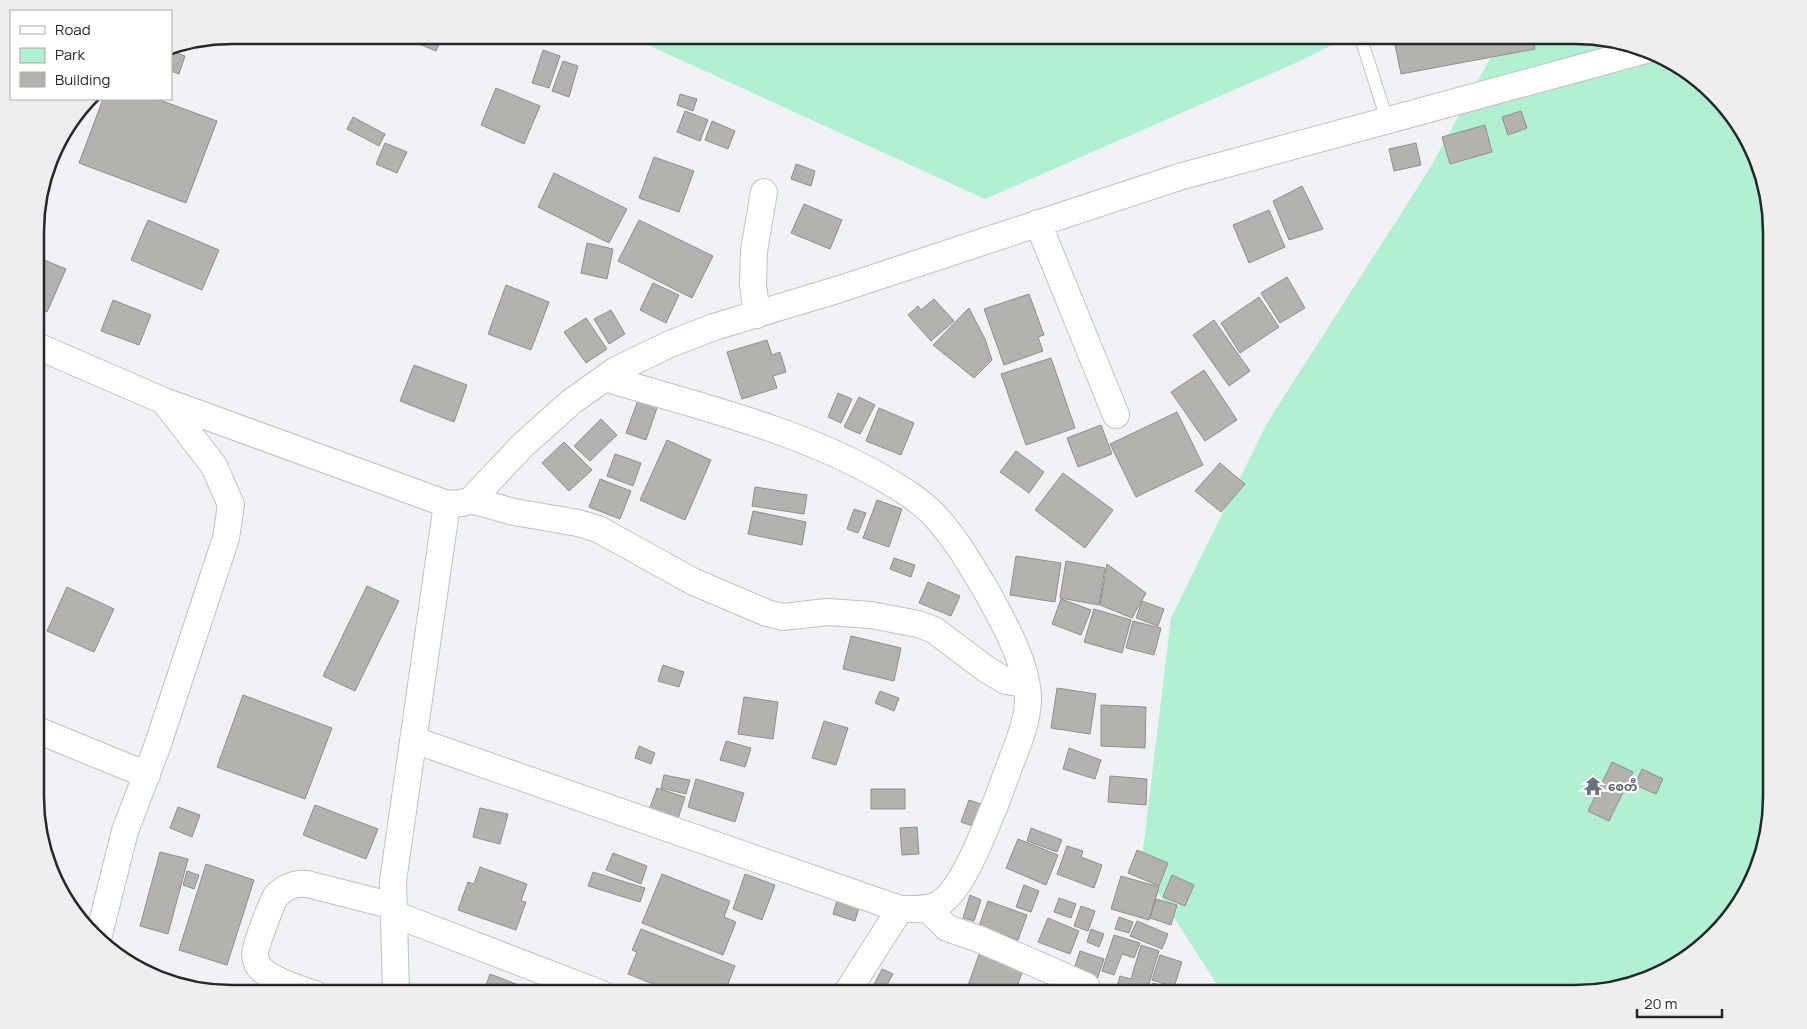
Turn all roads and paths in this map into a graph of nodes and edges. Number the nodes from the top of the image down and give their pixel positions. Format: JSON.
{"nodes":[{"id":1,"x":1363,"y":44,"type":"edge"},
{"id":2,"x":1633,"y":53,"type":"edge"},
{"id":3,"x":1387,"y":120,"type":"junction"},
{"id":4,"x":764,"y":192,"type":"dead end"},
{"id":5,"x":1038,"y":223,"type":"junction"},
{"id":6,"x":756,"y":315,"type":"junction"},
{"id":7,"x":44,"y":349,"type":"edge"},
{"id":8,"x":605,"y":378,"type":"junction"},
{"id":9,"x":164,"y":401,"type":"junction"},
{"id":10,"x":1116,"y":415,"type":"dead end"},
{"id":11,"x":459,"y":502,"type":"junction"},
{"id":12,"x":1026,"y":684,"type":"junction"},
{"id":13,"x":44,"y":733,"type":"edge"},
{"id":14,"x":414,"y":740,"type":"junction"},
{"id":15,"x":146,"y":775,"type":"junction"},
{"id":16,"x":927,"y":908,"type":"junction"},
{"id":17,"x":900,"y":909,"type":"junction"},
{"id":18,"x":394,"y":910,"type":"junction"},
{"id":19,"x":100,"y":931,"type":"edge"},
{"id":20,"x":290,"y":985,"type":"edge"},
{"id":21,"x":396,"y":985,"type":"edge"},
{"id":22,"x":580,"y":985,"type":"edge"},
{"id":23,"x":852,"y":985,"type":"edge"},
{"id":24,"x":1084,"y":985,"type":"edge"}],
"edges":[{"from":1,"to":3,"type":"lane"},
{"from":2,"to":3,"type":"street"},
{"from":3,"to":5,"type":"street"},
{"from":4,"to":6,"type":"street"},
{"from":5,"to":6,"type":"street"},
{"from":5,"to":10,"type":"street"},
{"from":6,"to":8,"type":"street"},
{"from":7,"to":9,"type":"street"},
{"from":8,"to":11,"type":"street"},
{"from":8,"to":12,"type":"street"},
{"from":9,"to":11,"type":"street"},
{"from":9,"to":15,"type":"street"},
{"from":11,"to":12,"type":"street"},
{"from":11,"to":14,"type":"street"},
{"from":12,"to":16,"type":"street"},
{"from":13,"to":15,"type":"street"},
{"from":14,"to":17,"type":"street"},
{"from":14,"to":18,"type":"street"},
{"from":15,"to":19,"type":"street"},
{"from":16,"to":17,"type":"street"},
{"from":16,"to":24,"type":"street"},
{"from":17,"to":23,"type":"street"},
{"from":18,"to":20,"type":"street"},
{"from":18,"to":21,"type":"street"},
{"from":18,"to":22,"type":"street"}]}
